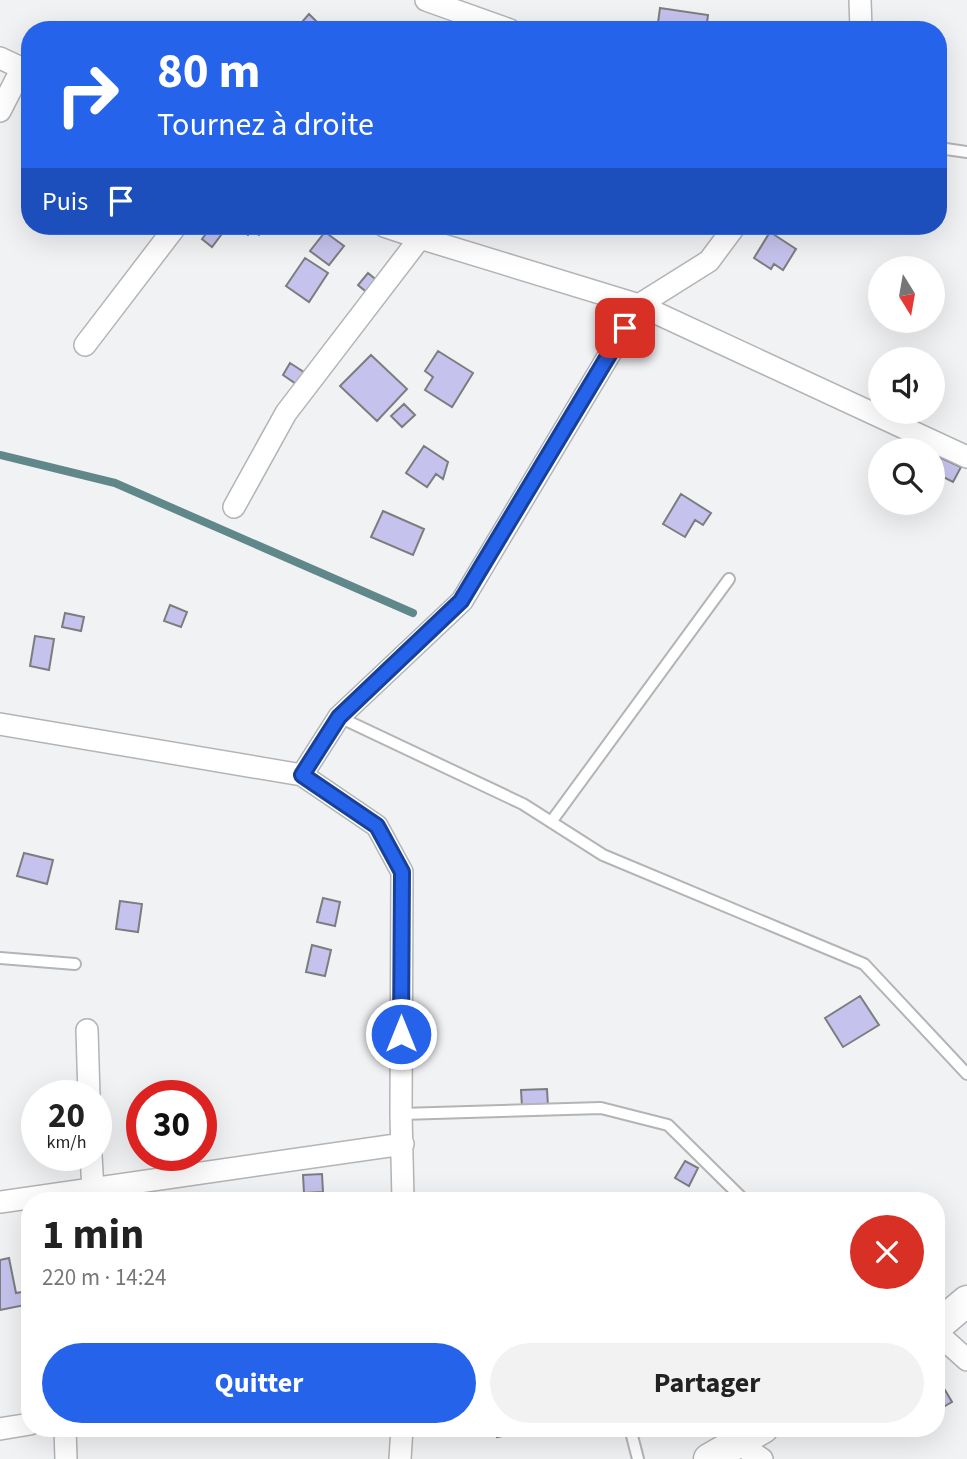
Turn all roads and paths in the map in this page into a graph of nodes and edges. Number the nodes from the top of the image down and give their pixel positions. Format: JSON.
{"nodes":[{"id":1,"x":426,"y":0,"type":"edge"},
{"id":2,"x":860,"y":0,"type":"edge"},
{"id":3,"x":485,"y":21,"type":"edge"},
{"id":4,"x":861,"y":21,"type":"edge"},
{"id":5,"x":0,"y":58,"type":"edge"},
{"id":6,"x":21,"y":68,"type":"edge"},
{"id":7,"x":21,"y":78,"type":"edge"},
{"id":8,"x":0,"y":111,"type":"edge"},
{"id":9,"x":947,"y":149,"type":"edge"},
{"id":10,"x":967,"y":152,"type":"edge"},
{"id":11,"x":169,"y":235,"type":"edge"},
{"id":12,"x":411,"y":235,"type":"edge"},
{"id":13,"x":728,"y":235,"type":"edge"},
{"id":14,"x":420,"y":238,"type":"junction"},
{"id":15,"x":639,"y":305,"type":"junction"},
{"id":16,"x":85,"y":345,"type":"dead end"},
{"id":17,"x":967,"y":457,"type":"edge"},
{"id":18,"x":234,"y":507,"type":"dead end"},
{"id":19,"x":729,"y":579,"type":"dead end"},
{"id":20,"x":339,"y":717,"type":"junction"},
{"id":21,"x":0,"y":724,"type":"edge"},
{"id":22,"x":302,"y":775,"type":"junction"},
{"id":23,"x":551,"y":822,"type":"junction"},
{"id":24,"x":0,"y":958,"type":"edge"},
{"id":25,"x":75,"y":964,"type":"dead end"},
{"id":26,"x":87,"y":1030,"type":"dead end"},
{"id":27,"x":967,"y":1074,"type":"edge"},
{"id":28,"x":89,"y":1080,"type":"edge"},
{"id":29,"x":401,"y":1114,"type":"junction"},
{"id":30,"x":403,"y":1144,"type":"junction"},
{"id":31,"x":92,"y":1171,"type":"edge"},
{"id":32,"x":92,"y":1192,"type":"edge"},
{"id":33,"x":110,"y":1192,"type":"edge"},
{"id":34,"x":403,"y":1192,"type":"edge"},
{"id":35,"x":736,"y":1192,"type":"edge"},
{"id":36,"x":21,"y":1200,"type":"edge"},
{"id":37,"x":0,"y":1202,"type":"edge"},
{"id":38,"x":967,"y":1301,"type":"edge"},
{"id":39,"x":945,"y":1319,"type":"edge"},
{"id":40,"x":945,"y":1340,"type":"edge"},
{"id":41,"x":967,"y":1360,"type":"edge"},
{"id":42,"x":21,"y":1426,"type":"edge"},
{"id":43,"x":0,"y":1429,"type":"edge"},
{"id":44,"x":65,"y":1437,"type":"edge"},
{"id":45,"x":401,"y":1437,"type":"edge"},
{"id":46,"x":632,"y":1437,"type":"edge"},
{"id":47,"x":747,"y":1437,"type":"edge"},
{"id":48,"x":737,"y":1443,"type":"junction"},
{"id":49,"x":66,"y":1459,"type":"edge"},
{"id":50,"x":400,"y":1459,"type":"edge"},
{"id":51,"x":638,"y":1459,"type":"edge"},
{"id":52,"x":709,"y":1459,"type":"edge"},
{"id":53,"x":762,"y":1459,"type":"edge"}],
"edges":[{"from":1,"to":3,"type":"street"},
{"from":2,"to":4,"type":"street"},
{"from":5,"to":6,"type":"street"},
{"from":7,"to":8,"type":"street"},
{"from":9,"to":10,"type":"lane"},
{"from":11,"to":16,"type":"street"},
{"from":12,"to":14,"type":"street"},
{"from":13,"to":15,"type":"street"},
{"from":14,"to":15,"type":"street"},
{"from":14,"to":18,"type":"street"},
{"from":15,"to":17,"type":"street"},
{"from":15,"to":20,"type":"street"},
{"from":19,"to":23,"type":"lane"},
{"from":20,"to":22,"type":"street"},
{"from":20,"to":23,"type":"lane"},
{"from":21,"to":22,"type":"street"},
{"from":22,"to":29,"type":"street"},
{"from":23,"to":27,"type":"lane"},
{"from":24,"to":25,"type":"lane"},
{"from":26,"to":28,"type":"street"},
{"from":29,"to":30,"type":"street"},
{"from":29,"to":35,"type":"lane"},
{"from":30,"to":33,"type":"street"},
{"from":30,"to":34,"type":"street"},
{"from":31,"to":32,"type":"street"},
{"from":36,"to":37,"type":"street"},
{"from":38,"to":39,"type":"street"},
{"from":40,"to":41,"type":"street"},
{"from":42,"to":43,"type":"street"},
{"from":44,"to":49,"type":"street"},
{"from":45,"to":50,"type":"street"},
{"from":46,"to":51,"type":"lane"},
{"from":47,"to":48,"type":"street"},
{"from":48,"to":52,"type":"street"},
{"from":48,"to":53,"type":"street"}]}
